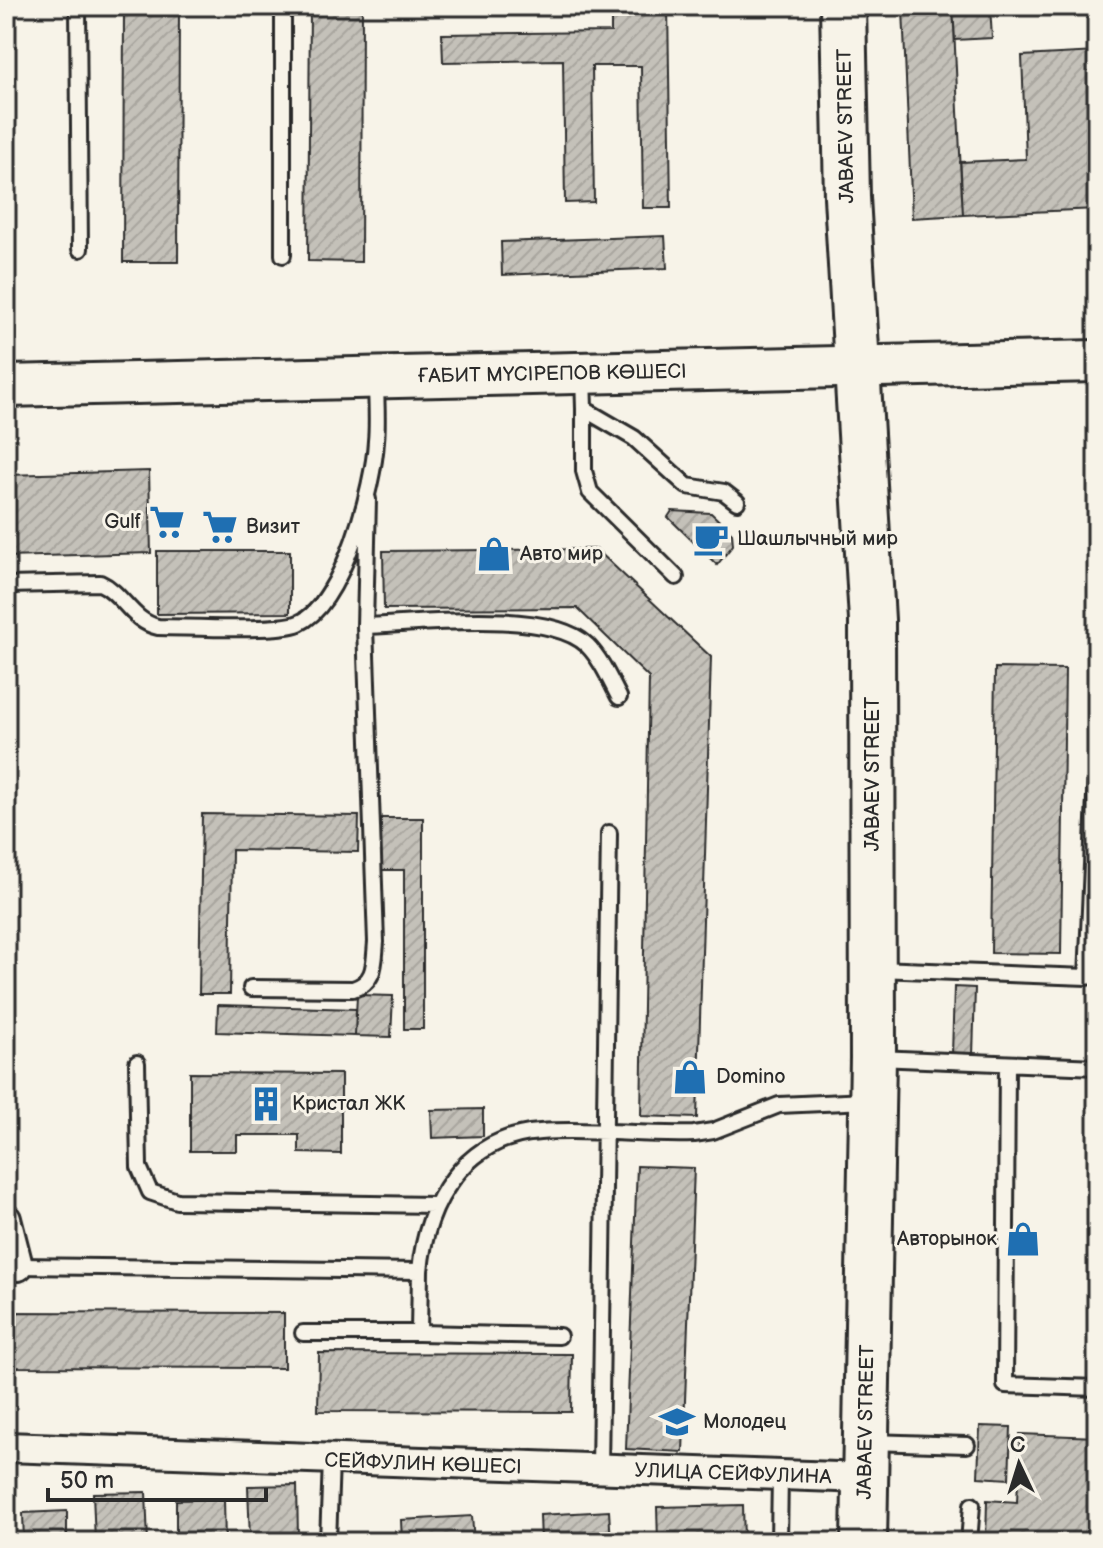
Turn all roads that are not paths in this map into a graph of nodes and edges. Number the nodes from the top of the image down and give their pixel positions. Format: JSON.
{"nodes":[{"id":1,"x":78,"y":6,"type":"edge"},
{"id":2,"x":283,"y":6,"type":"edge"},
{"id":3,"x":843,"y":6,"type":"edge"},
{"id":4,"x":80,"y":249,"type":"dead end"},
{"id":5,"x":283,"y":255,"type":"dead end"},
{"id":6,"x":1097,"y":361,"type":"edge"},
{"id":7,"x":857,"y":367,"type":"junction"},
{"id":8,"x":376,"y":379,"type":"junction"},
{"id":9,"x":6,"y":386,"type":"edge"},
{"id":10,"x":583,"y":391,"type":"junction"},
{"id":11,"x":368,"y":499,"type":"junction"},
{"id":12,"x":737,"y":502,"type":"dead end"},
{"id":13,"x":676,"y":577,"type":"dead end"},
{"id":14,"x":6,"y":585,"type":"edge"},
{"id":15,"x":365,"y":626,"type":"junction"},
{"id":16,"x":619,"y":697,"type":"dead end"},
{"id":17,"x":1097,"y":753,"type":"edge"},
{"id":18,"x":609,"y":833,"type":"dead end"},
{"id":19,"x":873,"y":968,"type":"junction"},
{"id":20,"x":251,"y":988,"type":"dead end"},
{"id":21,"x":873,"y":1058,"type":"junction"},
{"id":22,"x":137,"y":1063,"type":"dead end"},
{"id":23,"x":1007,"y":1064,"type":"junction"},
{"id":24,"x":1097,"y":1067,"type":"edge"},
{"id":25,"x":871,"y":1101,"type":"junction"},
{"id":26,"x":604,"y":1134,"type":"junction"},
{"id":27,"x":434,"y":1205,"type":"junction"},
{"id":28,"x":6,"y":1219,"type":"edge"},
{"id":29,"x":18,"y":1266,"type":"joint"},
{"id":30,"x":420,"y":1271,"type":"junction"},
{"id":31,"x":303,"y":1333,"type":"dead end"},
{"id":32,"x":419,"y":1333,"type":"junction"},
{"id":33,"x":559,"y":1336,"type":"dead end"},
{"id":34,"x":1097,"y":1388,"type":"edge"},
{"id":35,"x":967,"y":1445,"type":"dead end"},
{"id":36,"x":6,"y":1447,"type":"edge"},
{"id":37,"x":331,"y":1460,"type":"junction"},
{"id":38,"x":866,"y":1460,"type":"junction"},
{"id":39,"x":600,"y":1470,"type":"junction"},
{"id":40,"x":780,"y":1475,"type":"junction"},
{"id":41,"x":972,"y":1505,"type":"dead end"},
{"id":42,"x":328,"y":1542,"type":"edge"},
{"id":43,"x":779,"y":1542,"type":"edge"},
{"id":44,"x":864,"y":1542,"type":"edge"},
{"id":45,"x":969,"y":1542,"type":"edge"}],
"edges":[{"from":1,"to":4,"type":"lane"},
{"from":2,"to":5,"type":"lane"},
{"from":3,"to":7,"type":"main road","name":"JABAEV STREET"},
{"from":6,"to":7,"type":"main road","name":"ҒАБИТ МҮСІРЕПОВ КӨШЕСІ"},
{"from":7,"to":10,"type":"main road","name":"ҒАБИТ МҮСІРЕПОВ КӨШЕСІ"},
{"from":7,"to":19,"type":"main road","name":"JABAEV STREET"},
{"from":8,"to":9,"type":"main road","name":"ҒАБИТ МҮСІРЕПОВ КӨШЕСІ"},
{"from":8,"to":10,"type":"main road","name":"ҒАБИТ МҮСІРЕПОВ КӨШЕСІ"},
{"from":8,"to":11,"type":"lane"},
{"from":10,"to":12,"type":"lane"},
{"from":10,"to":13,"type":"lane"},
{"from":11,"to":14,"type":"lane"},
{"from":11,"to":15,"type":"lane"},
{"from":15,"to":16,"type":"lane"},
{"from":15,"to":20,"type":"lane"},
{"from":17,"to":19,"type":"lane"},
{"from":18,"to":26,"type":"lane"},
{"from":19,"to":21,"type":"main road","name":"JABAEV STREET"},
{"from":21,"to":23,"type":"lane"},
{"from":21,"to":25,"type":"main road","name":"JABAEV STREET"},
{"from":22,"to":27,"type":"lane"},
{"from":23,"to":24,"type":"lane"},
{"from":23,"to":34,"type":"lane"},
{"from":25,"to":26,"type":"lane"},
{"from":25,"to":38,"type":"main road","name":"JABAEV STREET"},
{"from":26,"to":27,"type":"lane"},
{"from":26,"to":39,"type":"lane"},
{"from":27,"to":30,"type":"lane"},
{"from":28,"to":29,"type":"street"},
{"from":29,"to":30,"type":"lane"},
{"from":30,"to":32,"type":"lane"},
{"from":31,"to":32,"type":"lane"},
{"from":32,"to":33,"type":"lane"},
{"from":35,"to":38,"type":"lane"},
{"from":36,"to":37,"type":"street","name":"СЕЙФУЛИН КӨШЕСІ"},
{"from":37,"to":39,"type":"street","name":"СЕЙФУЛИН КӨШЕСІ"},
{"from":37,"to":42,"type":"lane"},
{"from":38,"to":40,"type":"street","name":"УЛИЦА СЕЙФУЛИНА"},
{"from":38,"to":44,"type":"main road","name":"JABAEV STREET"},
{"from":39,"to":40,"type":"street","name":"УЛИЦА СЕЙФУЛИНА"},
{"from":40,"to":43,"type":"lane"},
{"from":41,"to":45,"type":"lane"}]}
